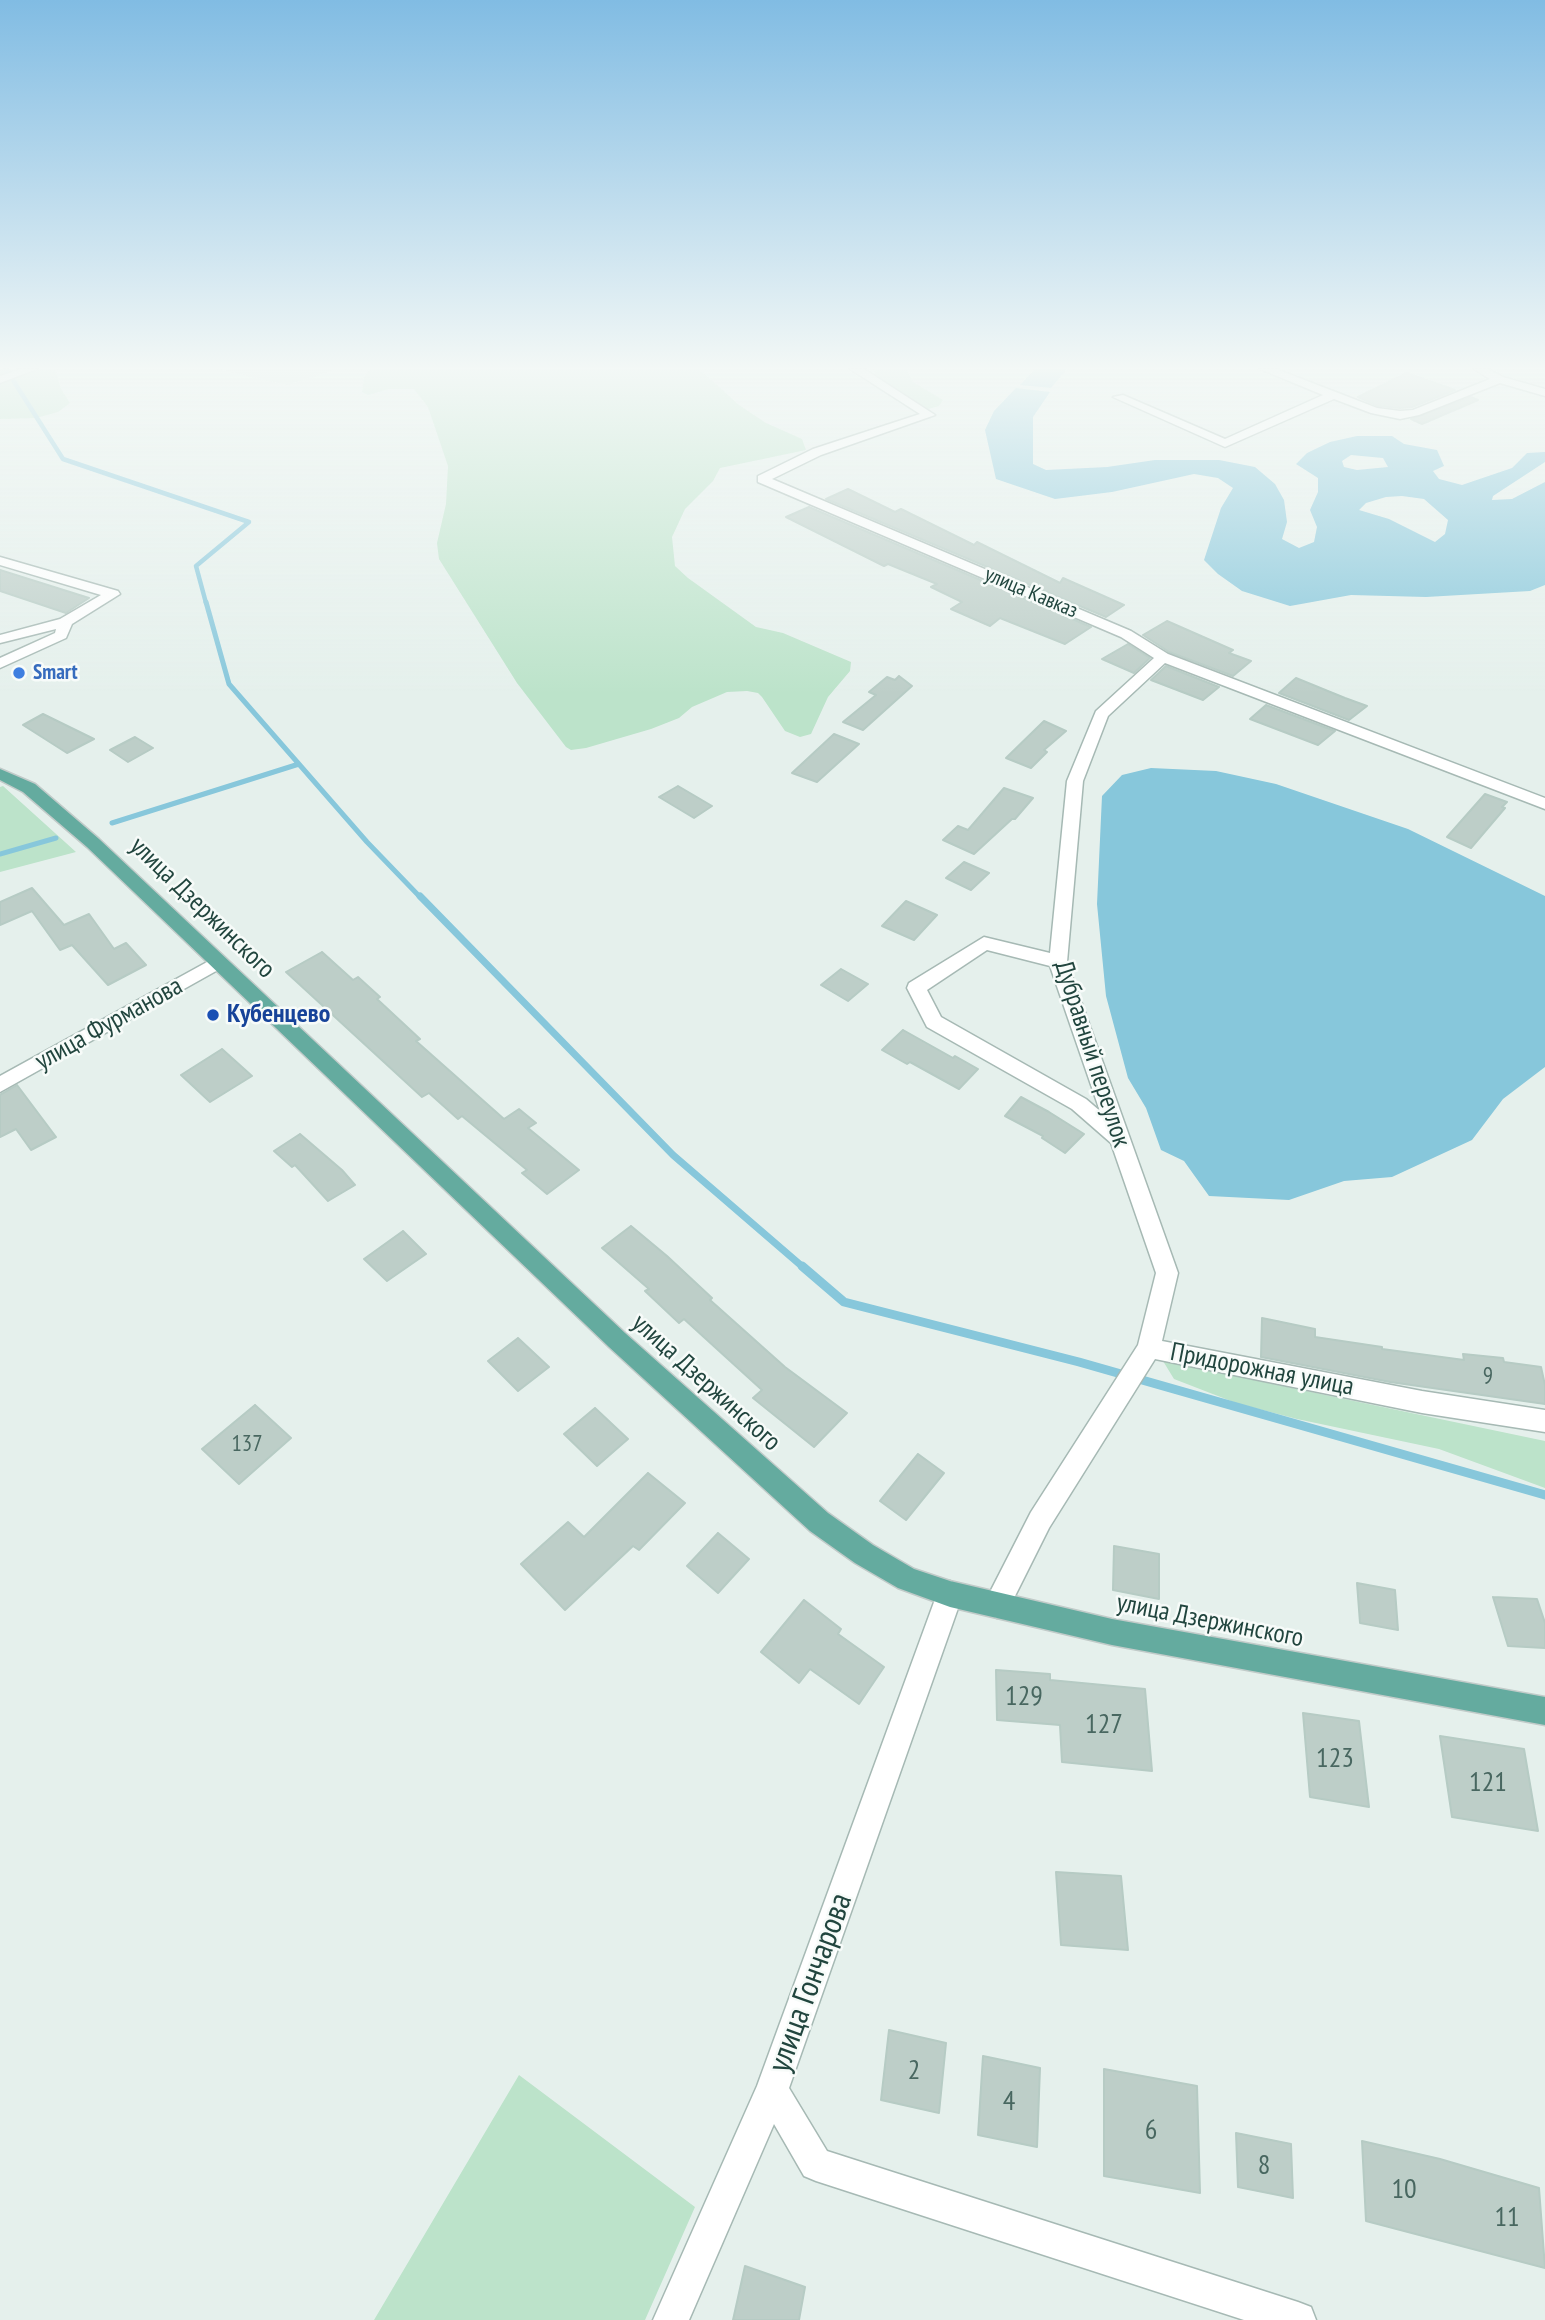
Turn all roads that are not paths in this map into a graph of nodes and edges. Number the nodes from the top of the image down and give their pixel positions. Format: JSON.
{"nodes":[{"id":1,"x":766,"y":477,"type":"edge"},
{"id":2,"x":0,"y":561,"type":"edge"},
{"id":3,"x":65,"y":622,"type":"junction"},
{"id":4,"x":0,"y":639,"type":"edge"},
{"id":5,"x":1163,"y":657,"type":"junction"},
{"id":6,"x":0,"y":664,"type":"edge"},
{"id":7,"x":0,"y":774,"type":"edge"},
{"id":8,"x":1545,"y":804,"type":"edge"},
{"id":9,"x":218,"y":962,"type":"junction"},
{"id":10,"x":1058,"y":962,"type":"junction"},
{"id":11,"x":0,"y":1085,"type":"edge"},
{"id":12,"x":1118,"y":1138,"type":"junction"},
{"id":13,"x":1149,"y":1348,"type":"junction"},
{"id":14,"x":1545,"y":1422,"type":"edge"},
{"id":15,"x":950,"y":1594,"type":"junction"},
{"id":16,"x":997,"y":1605,"type":"junction"},
{"id":17,"x":1545,"y":1711,"type":"edge"},
{"id":18,"x":772,"y":2090,"type":"junction"},
{"id":19,"x":671,"y":2320,"type":"edge"},
{"id":20,"x":1298,"y":2320,"type":"edge"}],
"edges":[{"from":1,"to":5,"type":"street","name":"улица Кавказ"},
{"from":2,"to":3,"type":"street"},
{"from":3,"to":4,"type":"street"},
{"from":3,"to":6,"type":"street"},
{"from":5,"to":8,"type":"street","name":"улица Кавказ"},
{"from":5,"to":10,"type":"street","name":"Дубравный переулок"},
{"from":7,"to":9,"type":"main road","name":"улица Дзержинского"},
{"from":9,"to":11,"type":"street","name":"улица Фурманова"},
{"from":9,"to":15,"type":"main road","name":"улица Дзержинского"},
{"from":10,"to":12,"type":"street","name":"Дубравный переулок"},
{"from":10,"to":12,"type":"street"},
{"from":12,"to":13,"type":"street","name":"Дубравный переулок"},
{"from":13,"to":14,"type":"street","name":"Придорожная улица"},
{"from":13,"to":16,"type":"street","name":"Придорожная улица"},
{"from":15,"to":16,"type":"main road","name":"улица Дзержинского"},
{"from":15,"to":18,"type":"street","name":"улица Гончарова"},
{"from":16,"to":17,"type":"main road","name":"улица Дзержинского"},
{"from":18,"to":19,"type":"street"},
{"from":18,"to":20,"type":"street","name":"улица Гончарова"}]}
